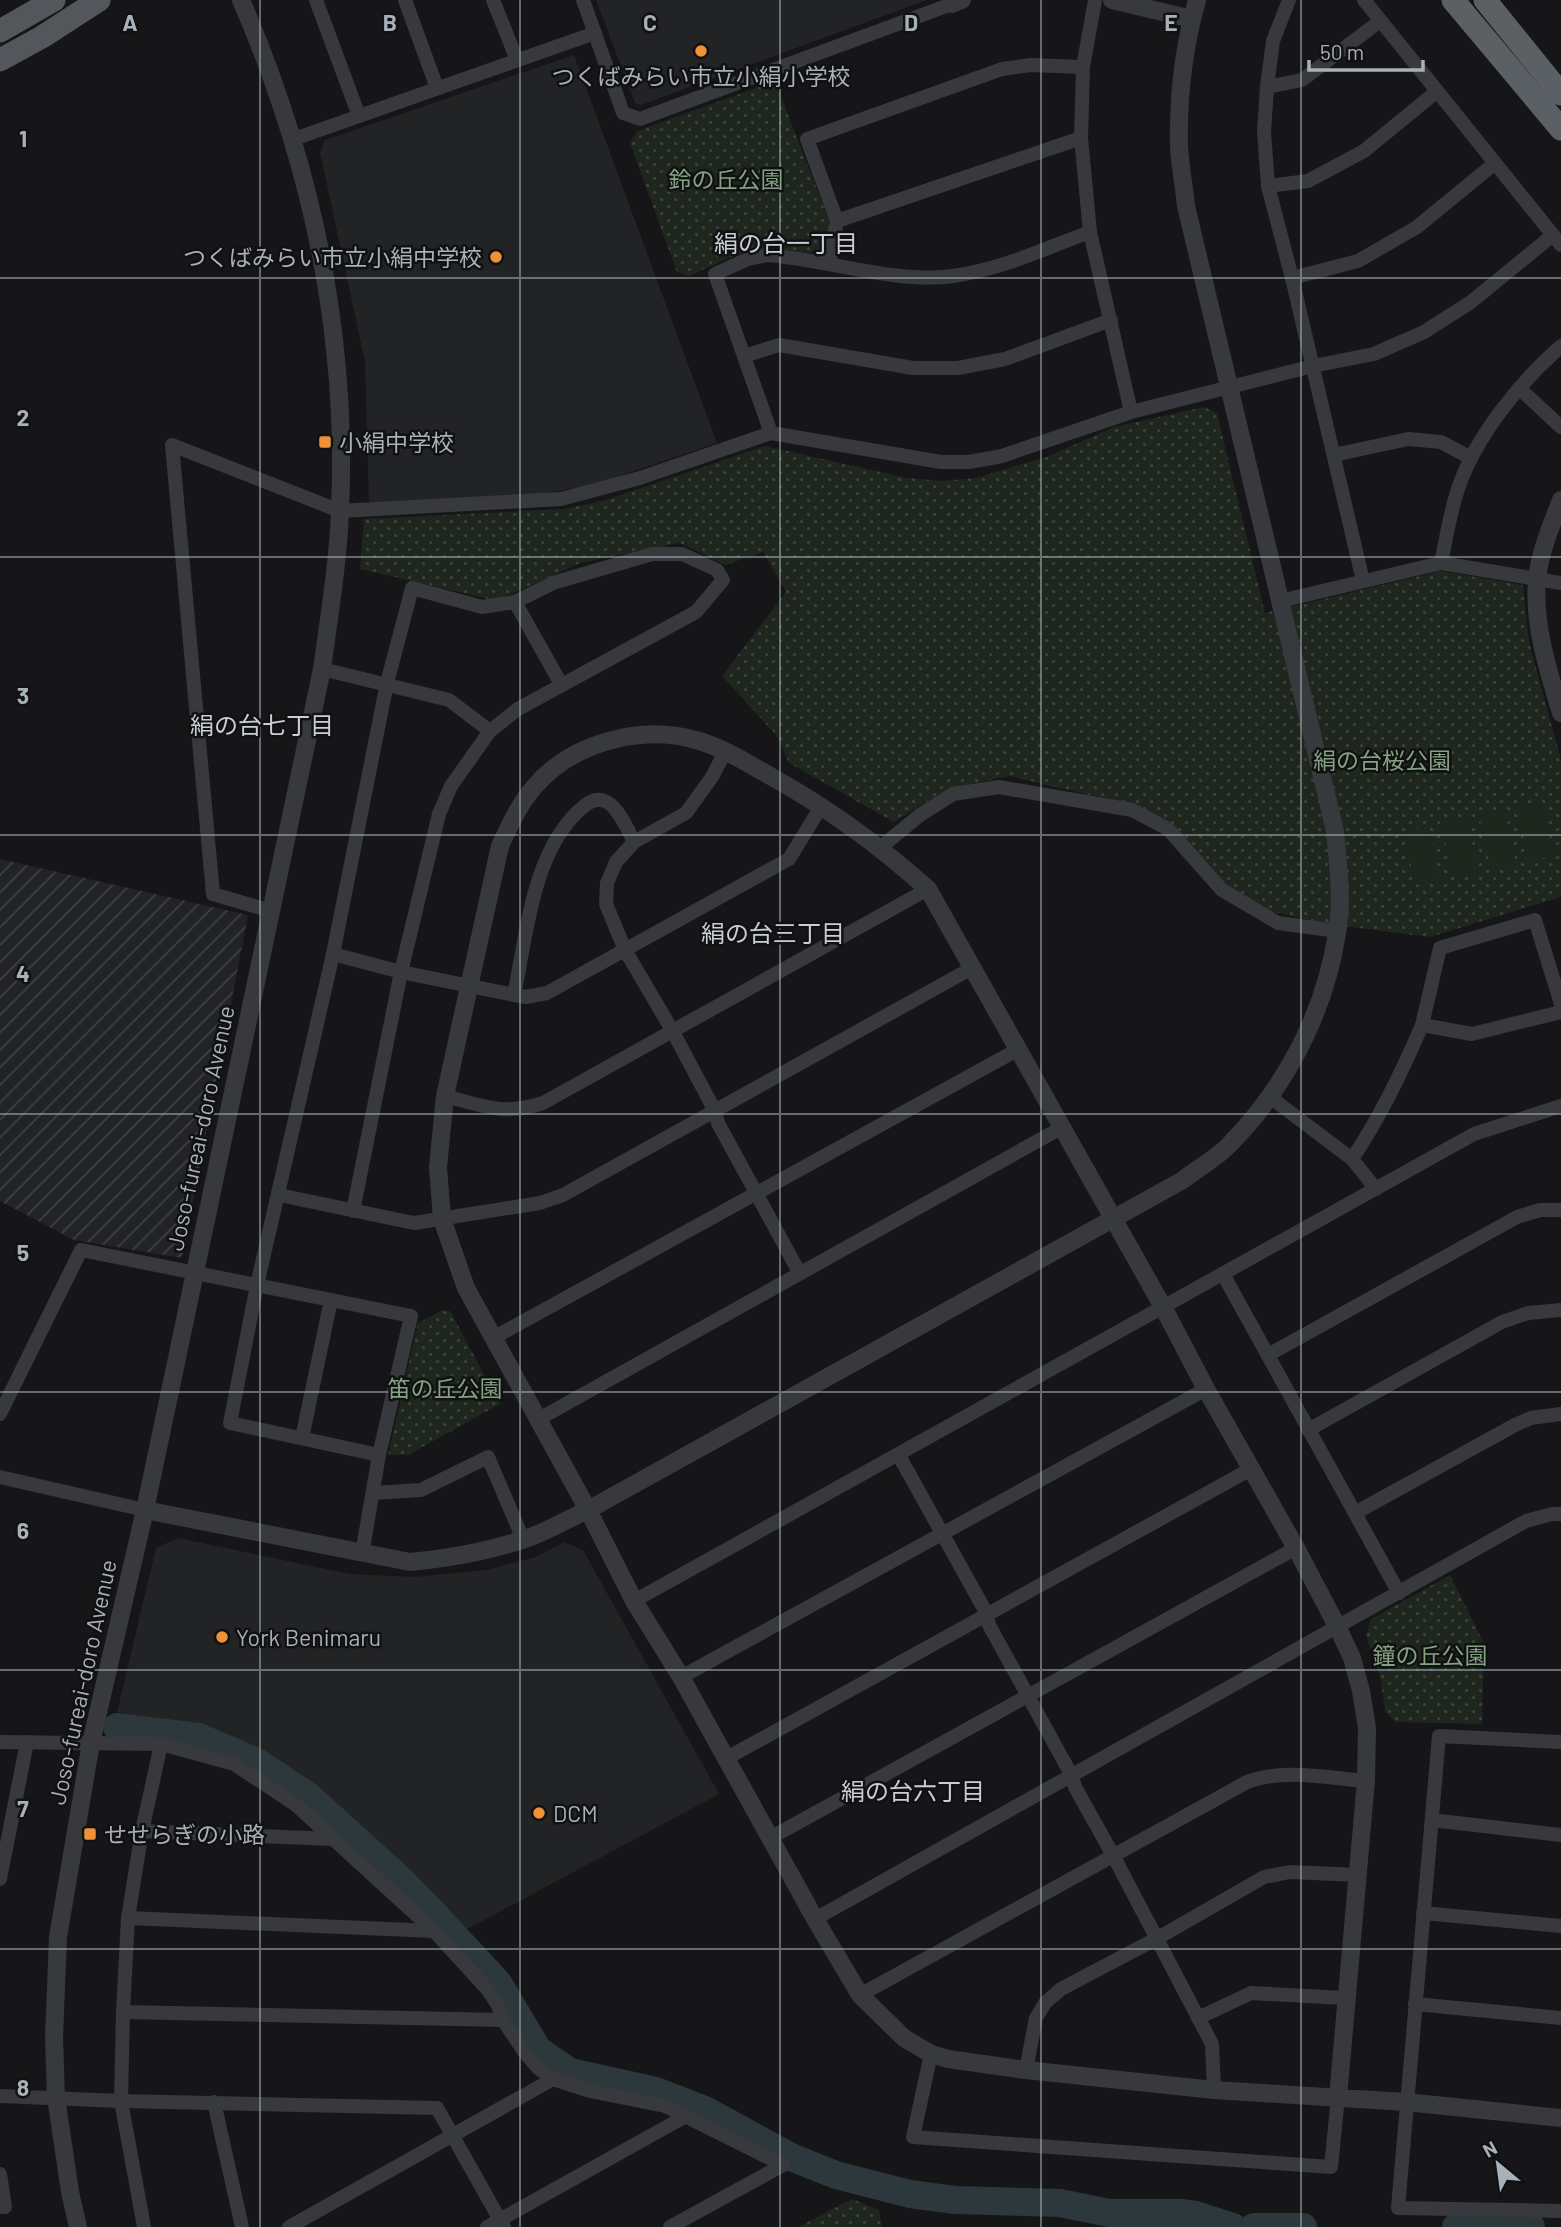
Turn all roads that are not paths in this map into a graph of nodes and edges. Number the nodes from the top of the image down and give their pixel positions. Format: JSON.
{"nodes":[{"id":1,"x":54,"y":0,"type":"edge"},
{"id":2,"x":99,"y":0,"type":"edge"},
{"id":3,"x":241,"y":0,"type":"edge"},
{"id":4,"x":316,"y":0,"type":"edge"},
{"id":5,"x":405,"y":0,"type":"edge"},
{"id":6,"x":493,"y":0,"type":"edge"},
{"id":7,"x":583,"y":0,"type":"edge"},
{"id":8,"x":1095,"y":0,"type":"edge"},
{"id":9,"x":1112,"y":0,"type":"edge"},
{"id":10,"x":1197,"y":0,"type":"edge"},
{"id":11,"x":1290,"y":0,"type":"edge"},
{"id":12,"x":1364,"y":0,"type":"edge"},
{"id":13,"x":1453,"y":0,"type":"edge"},
{"id":14,"x":1485,"y":0,"type":"edge"},
{"id":15,"x":955,"y":1,"type":"edge"},
{"id":16,"x":1192,"y":19,"type":"junction"},
{"id":17,"x":1380,"y":21,"type":"junction"},
{"id":18,"x":0,"y":31,"type":"edge"},
{"id":19,"x":595,"y":33,"type":"junction"},
{"id":20,"x":0,"y":60,"type":"edge"},
{"id":21,"x":517,"y":60,"type":"junction"},
{"id":22,"x":1083,"y":67,"type":"junction"},
{"id":23,"x":1267,"y":87,"type":"junction"},
{"id":24,"x":437,"y":88,"type":"junction"},
{"id":25,"x":1436,"y":92,"type":"junction"},
{"id":26,"x":1561,"y":94,"type":"edge"},
{"id":27,"x":359,"y":116,"type":"junction"},
{"id":28,"x":1561,"y":129,"type":"edge"},
{"id":29,"x":1081,"y":138,"type":"junction"},
{"id":30,"x":294,"y":139,"type":"junction"},
{"id":31,"x":1495,"y":163,"type":"junction"},
{"id":32,"x":1269,"y":186,"type":"junction"},
{"id":33,"x":837,"y":221,"type":"junction"},
{"id":34,"x":1090,"y":232,"type":"junction"},
{"id":35,"x":1557,"y":240,"type":"edge"},
{"id":36,"x":828,"y":264,"type":"junction"},
{"id":37,"x":1292,"y":278,"type":"junction"},
{"id":38,"x":1111,"y":320,"type":"junction"},
{"id":39,"x":1561,"y":346,"type":"edge"},
{"id":40,"x":744,"y":356,"type":"junction"},
{"id":41,"x":1313,"y":366,"type":"junction"},
{"id":42,"x":1519,"y":388,"type":"junction"},
{"id":43,"x":1229,"y":389,"type":"junction"},
{"id":44,"x":1131,"y":412,"type":"junction"},
{"id":45,"x":1561,"y":427,"type":"edge"},
{"id":46,"x":771,"y":433,"type":"junction"},
{"id":47,"x":1334,"y":455,"type":"junction"},
{"id":48,"x":1471,"y":458,"type":"junction"},
{"id":49,"x":1561,"y":500,"type":"edge"},
{"id":50,"x":340,"y":511,"type":"junction"},
{"id":51,"x":1441,"y":563,"type":"junction"},
{"id":52,"x":1537,"y":579,"type":"junction"},
{"id":53,"x":1363,"y":581,"type":"junction"},
{"id":54,"x":1561,"y":583,"type":"edge"},
{"id":55,"x":1280,"y":601,"type":"junction"},
{"id":56,"x":515,"y":602,"type":"junction"},
{"id":57,"x":322,"y":669,"type":"junction"},
{"id":58,"x":387,"y":683,"type":"junction"},
{"id":59,"x":561,"y":684,"type":"junction"},
{"id":60,"x":1561,"y":713,"type":"edge"},
{"id":61,"x":490,"y":731,"type":"junction"},
{"id":62,"x":726,"y":750,"type":"junction"},
{"id":63,"x":822,"y":805,"type":"junction"},
{"id":64,"x":635,"y":842,"type":"junction"},
{"id":65,"x":881,"y":847,"type":"junction"},
{"id":66,"x":928,"y":889,"type":"junction"},
{"id":67,"x":271,"y":911,"type":"junction"},
{"id":68,"x":1338,"y":931,"type":"junction"},
{"id":69,"x":625,"y":950,"type":"junction"},
{"id":70,"x":333,"y":954,"type":"junction"},
{"id":71,"x":972,"y":968,"type":"junction"},
{"id":72,"x":401,"y":972,"type":"junction"},
{"id":73,"x":469,"y":986,"type":"junction"},
{"id":74,"x":514,"y":995,"type":"junction"},
{"id":75,"x":1561,"y":1004,"type":"edge"},
{"id":76,"x":1561,"y":1012,"type":"edge"},
{"id":77,"x":1422,"y":1025,"type":"junction"},
{"id":78,"x":672,"y":1030,"type":"junction"},
{"id":79,"x":1019,"y":1049,"type":"junction"},
{"id":80,"x":445,"y":1096,"type":"junction"},
{"id":81,"x":1270,"y":1097,"type":"junction"},
{"id":82,"x":1561,"y":1106,"type":"edge"},
{"id":83,"x":715,"y":1111,"type":"junction"},
{"id":84,"x":1061,"y":1128,"type":"junction"},
{"id":85,"x":1352,"y":1159,"type":"junction"},
{"id":86,"x":1376,"y":1189,"type":"junction"},
{"id":87,"x":755,"y":1193,"type":"junction"},
{"id":88,"x":279,"y":1195,"type":"junction"},
{"id":89,"x":1561,"y":1210,"type":"edge"},
{"id":90,"x":353,"y":1211,"type":"junction"},
{"id":91,"x":442,"y":1219,"type":"junction"},
{"id":92,"x":1112,"y":1219,"type":"junction"},
{"id":93,"x":799,"y":1272,"type":"junction"},
{"id":94,"x":194,"y":1274,"type":"junction"},
{"id":95,"x":1223,"y":1274,"type":"junction"},
{"id":96,"x":257,"y":1285,"type":"junction"},
{"id":97,"x":331,"y":1300,"type":"junction"},
{"id":98,"x":1163,"y":1307,"type":"junction"},
{"id":99,"x":1561,"y":1310,"type":"edge"},
{"id":100,"x":493,"y":1338,"type":"junction"},
{"id":101,"x":1268,"y":1355,"type":"junction"},
{"id":102,"x":1206,"y":1389,"type":"junction"},
{"id":103,"x":0,"y":1414,"type":"edge"},
{"id":104,"x":1561,"y":1414,"type":"edge"},
{"id":105,"x":537,"y":1420,"type":"junction"},
{"id":106,"x":1308,"y":1430,"type":"junction"},
{"id":107,"x":302,"y":1438,"type":"junction"},
{"id":108,"x":898,"y":1454,"type":"junction"},
{"id":109,"x":379,"y":1455,"type":"junction"},
{"id":110,"x":1251,"y":1469,"type":"junction"},
{"id":111,"x":0,"y":1477,"type":"edge"},
{"id":112,"x":373,"y":1493,"type":"junction"},
{"id":113,"x":145,"y":1510,"type":"junction"},
{"id":114,"x":588,"y":1510,"type":"junction"},
{"id":115,"x":1355,"y":1513,"type":"junction"},
{"id":116,"x":1561,"y":1514,"type":"edge"},
{"id":117,"x":942,"y":1533,"type":"junction"},
{"id":118,"x":523,"y":1539,"type":"junction"},
{"id":119,"x":1296,"y":1548,"type":"junction"},
{"id":120,"x":362,"y":1554,"type":"junction"},
{"id":121,"x":1399,"y":1593,"type":"junction"},
{"id":122,"x":634,"y":1601,"type":"junction"},
{"id":123,"x":987,"y":1614,"type":"junction"},
{"id":124,"x":1338,"y":1628,"type":"junction"},
{"id":125,"x":681,"y":1677,"type":"junction"},
{"id":126,"x":1028,"y":1695,"type":"junction"},
{"id":127,"x":0,"y":1742,"type":"edge"},
{"id":128,"x":27,"y":1742,"type":"junction"},
{"id":129,"x":1561,"y":1742,"type":"edge"},
{"id":130,"x":91,"y":1743,"type":"junction"},
{"id":131,"x":161,"y":1744,"type":"junction"},
{"id":132,"x":727,"y":1758,"type":"junction"},
{"id":133,"x":1072,"y":1776,"type":"junction"},
{"id":134,"x":1366,"y":1781,"type":"junction"},
{"id":135,"x":1432,"y":1820,"type":"junction"},
{"id":136,"x":142,"y":1831,"type":"junction"},
{"id":137,"x":4,"y":1832,"type":"edge"},
{"id":138,"x":1561,"y":1835,"type":"edge"},
{"id":139,"x":770,"y":1838,"type":"junction"},
{"id":140,"x":332,"y":1839,"type":"junction"},
{"id":141,"x":1114,"y":1857,"type":"junction"},
{"id":142,"x":1358,"y":1875,"type":"junction"},
{"id":143,"x":0,"y":1878,"type":"edge"},
{"id":144,"x":1423,"y":1913,"type":"junction"},
{"id":145,"x":128,"y":1918,"type":"junction"},
{"id":146,"x":815,"y":1919,"type":"junction"},
{"id":147,"x":1561,"y":1926,"type":"edge"},
{"id":148,"x":434,"y":1931,"type":"junction"},
{"id":149,"x":1156,"y":1939,"type":"junction"},
{"id":150,"x":860,"y":1995,"type":"junction"},
{"id":151,"x":1345,"y":1998,"type":"junction"},
{"id":152,"x":1415,"y":2004,"type":"junction"},
{"id":153,"x":123,"y":2012,"type":"junction"},
{"id":154,"x":1198,"y":2018,"type":"junction"},
{"id":155,"x":1561,"y":2018,"type":"edge"},
{"id":156,"x":503,"y":2020,"type":"junction"},
{"id":157,"x":931,"y":2054,"type":"junction"},
{"id":158,"x":1026,"y":2070,"type":"junction"},
{"id":159,"x":553,"y":2079,"type":"junction"},
{"id":160,"x":1214,"y":2090,"type":"junction"},
{"id":161,"x":0,"y":2096,"type":"edge"},
{"id":162,"x":56,"y":2097,"type":"junction"},
{"id":163,"x":1338,"y":2097,"type":"junction"},
{"id":164,"x":121,"y":2101,"type":"junction"},
{"id":165,"x":214,"y":2102,"type":"junction"},
{"id":166,"x":1406,"y":2102,"type":"junction"},
{"id":167,"x":686,"y":2116,"type":"junction"},
{"id":168,"x":1561,"y":2118,"type":"edge"},
{"id":169,"x":452,"y":2136,"type":"junction"},
{"id":170,"x":0,"y":2174,"type":"edge"},
{"id":171,"x":0,"y":2207,"type":"edge"},
{"id":172,"x":1561,"y":2211,"type":"edge"},
{"id":173,"x":497,"y":2225,"type":"edge"},
{"id":174,"x":78,"y":2227,"type":"edge"},
{"id":175,"x":144,"y":2227,"type":"edge"},
{"id":176,"x":242,"y":2227,"type":"edge"},
{"id":177,"x":289,"y":2227,"type":"edge"},
{"id":178,"x":670,"y":2227,"type":"edge"}],
"edges":[{"from":1,"to":18,"type":"main road"},
{"from":2,"to":20,"type":"main road"},
{"from":3,"to":30,"type":"street","name":"Joso-fureai-doro Avenue"},
{"from":4,"to":27,"type":"street"},
{"from":5,"to":24,"type":"street"},
{"from":6,"to":21,"type":"street"},
{"from":7,"to":19,"type":"street"},
{"from":8,"to":22,"type":"street"},
{"from":9,"to":16,"type":"street"},
{"from":10,"to":16,"type":"street"},
{"from":11,"to":23,"type":"street"},
{"from":12,"to":17,"type":"street"},
{"from":13,"to":28,"type":"highway"},
{"from":14,"to":26,"type":"highway"},
{"from":15,"to":19,"type":"street"},
{"from":16,"to":43,"type":"street"},
{"from":17,"to":23,"type":"street"},
{"from":17,"to":25,"type":"street"},
{"from":19,"to":21,"type":"street"},
{"from":21,"to":24,"type":"street"},
{"from":22,"to":29,"type":"street"},
{"from":22,"to":33,"type":"street"},
{"from":23,"to":32,"type":"street"},
{"from":24,"to":27,"type":"street"},
{"from":25,"to":31,"type":"street"},
{"from":25,"to":32,"type":"street"},
{"from":27,"to":30,"type":"street"},
{"from":29,"to":33,"type":"street"},
{"from":29,"to":34,"type":"street"},
{"from":30,"to":50,"type":"street","name":"Joso-fureai-doro Avenue"},
{"from":31,"to":35,"type":"street"},
{"from":31,"to":37,"type":"street"},
{"from":32,"to":37,"type":"street"},
{"from":33,"to":36,"type":"street"},
{"from":34,"to":36,"type":"street"},
{"from":34,"to":38,"type":"street"},
{"from":35,"to":41,"type":"street"},
{"from":36,"to":40,"type":"street"},
{"from":37,"to":41,"type":"street"},
{"from":38,"to":40,"type":"street"},
{"from":38,"to":44,"type":"street"},
{"from":39,"to":42,"type":"street"},
{"from":40,"to":46,"type":"street"},
{"from":41,"to":43,"type":"street"},
{"from":41,"to":47,"type":"street"},
{"from":42,"to":45,"type":"street"},
{"from":42,"to":48,"type":"street"},
{"from":43,"to":44,"type":"street"},
{"from":43,"to":55,"type":"street"},
{"from":44,"to":46,"type":"street"},
{"from":46,"to":50,"type":"street"},
{"from":47,"to":48,"type":"street"},
{"from":47,"to":53,"type":"street"},
{"from":48,"to":51,"type":"street"},
{"from":49,"to":52,"type":"street"},
{"from":50,"to":57,"type":"street","name":"Joso-fureai-doro Avenue"},
{"from":50,"to":67,"type":"street"},
{"from":51,"to":52,"type":"street"},
{"from":51,"to":53,"type":"street"},
{"from":52,"to":54,"type":"street"},
{"from":52,"to":60,"type":"street"},
{"from":53,"to":55,"type":"street"},
{"from":55,"to":68,"type":"street"},
{"from":56,"to":58,"type":"street"},
{"from":56,"to":59,"type":"street"},
{"from":56,"to":59,"type":"street"},
{"from":57,"to":58,"type":"street"},
{"from":57,"to":67,"type":"street","name":"Joso-fureai-doro Avenue"},
{"from":58,"to":61,"type":"street"},
{"from":58,"to":70,"type":"street"},
{"from":59,"to":61,"type":"street"},
{"from":61,"to":72,"type":"street"},
{"from":62,"to":63,"type":"street"},
{"from":62,"to":64,"type":"street"},
{"from":62,"to":73,"type":"street"},
{"from":63,"to":65,"type":"street"},
{"from":63,"to":69,"type":"street"},
{"from":64,"to":69,"type":"street"},
{"from":64,"to":74,"type":"street"},
{"from":65,"to":66,"type":"street"},
{"from":65,"to":68,"type":"street"},
{"from":66,"to":71,"type":"street"},
{"from":66,"to":78,"type":"street"},
{"from":67,"to":94,"type":"street","name":"Joso-fureai-doro Avenue"},
{"from":68,"to":81,"type":"street"},
{"from":69,"to":74,"type":"street"},
{"from":69,"to":78,"type":"street"},
{"from":70,"to":72,"type":"street"},
{"from":70,"to":88,"type":"street"},
{"from":71,"to":79,"type":"street"},
{"from":71,"to":83,"type":"street"},
{"from":72,"to":73,"type":"street"},
{"from":72,"to":90,"type":"street"},
{"from":73,"to":74,"type":"street"},
{"from":73,"to":80,"type":"street"},
{"from":75,"to":77,"type":"street"},
{"from":76,"to":77,"type":"street"},
{"from":77,"to":85,"type":"street"},
{"from":78,"to":80,"type":"street"},
{"from":78,"to":83,"type":"street"},
{"from":79,"to":84,"type":"street"},
{"from":79,"to":87,"type":"street"},
{"from":80,"to":91,"type":"street"},
{"from":81,"to":85,"type":"street"},
{"from":81,"to":92,"type":"street"},
{"from":82,"to":86,"type":"street"},
{"from":83,"to":87,"type":"street"},
{"from":83,"to":91,"type":"street"},
{"from":84,"to":92,"type":"street"},
{"from":84,"to":93,"type":"street"},
{"from":85,"to":86,"type":"street"},
{"from":86,"to":95,"type":"street"},
{"from":87,"to":93,"type":"street"},
{"from":87,"to":100,"type":"street"},
{"from":88,"to":90,"type":"street"},
{"from":88,"to":96,"type":"street"},
{"from":89,"to":101,"type":"street"},
{"from":90,"to":91,"type":"street"},
{"from":91,"to":100,"type":"street"},
{"from":92,"to":98,"type":"street"},
{"from":92,"to":114,"type":"street"},
{"from":93,"to":105,"type":"street"},
{"from":94,"to":96,"type":"street"},
{"from":94,"to":103,"type":"street"},
{"from":94,"to":113,"type":"street","name":"Joso-fureai-doro Avenue"},
{"from":95,"to":98,"type":"street"},
{"from":95,"to":101,"type":"street"},
{"from":96,"to":97,"type":"street"},
{"from":96,"to":107,"type":"street"},
{"from":97,"to":107,"type":"street"},
{"from":97,"to":109,"type":"street"},
{"from":98,"to":102,"type":"street"},
{"from":98,"to":108,"type":"street"},
{"from":99,"to":106,"type":"street"},
{"from":100,"to":105,"type":"street"},
{"from":101,"to":106,"type":"street"},
{"from":102,"to":110,"type":"street"},
{"from":102,"to":117,"type":"street"},
{"from":104,"to":115,"type":"street"},
{"from":105,"to":114,"type":"street"},
{"from":106,"to":115,"type":"street"},
{"from":107,"to":109,"type":"street"},
{"from":108,"to":117,"type":"street"},
{"from":108,"to":122,"type":"street"},
{"from":109,"to":112,"type":"street"},
{"from":110,"to":119,"type":"street"},
{"from":110,"to":123,"type":"street"},
{"from":111,"to":113,"type":"street"},
{"from":112,"to":118,"type":"street"},
{"from":112,"to":120,"type":"street"},
{"from":113,"to":120,"type":"street"},
{"from":113,"to":130,"type":"street","name":"Joso-fureai-doro Avenue"},
{"from":114,"to":118,"type":"street"},
{"from":114,"to":122,"type":"street"},
{"from":115,"to":121,"type":"street"},
{"from":116,"to":121,"type":"street"},
{"from":117,"to":123,"type":"street"},
{"from":117,"to":125,"type":"street"},
{"from":118,"to":120,"type":"street"},
{"from":119,"to":124,"type":"street"},
{"from":119,"to":126,"type":"street"},
{"from":121,"to":124,"type":"street"},
{"from":122,"to":125,"type":"street"},
{"from":123,"to":126,"type":"street"},
{"from":123,"to":132,"type":"street"},
{"from":124,"to":133,"type":"street"},
{"from":124,"to":134,"type":"street"},
{"from":125,"to":132,"type":"street"},
{"from":126,"to":133,"type":"street"},
{"from":126,"to":139,"type":"street"},
{"from":127,"to":128,"type":"street"},
{"from":128,"to":130,"type":"street"},
{"from":128,"to":137,"type":"street"},
{"from":129,"to":135,"type":"street"},
{"from":130,"to":131,"type":"street"},
{"from":130,"to":162,"type":"street","name":"Joso-fureai-doro Avenue"},
{"from":131,"to":136,"type":"street"},
{"from":131,"to":140,"type":"street"},
{"from":132,"to":139,"type":"street"},
{"from":133,"to":141,"type":"street"},
{"from":133,"to":146,"type":"street"},
{"from":134,"to":141,"type":"street"},
{"from":134,"to":142,"type":"street"},
{"from":135,"to":138,"type":"street"},
{"from":135,"to":144,"type":"street"},
{"from":136,"to":140,"type":"street"},
{"from":136,"to":145,"type":"street"},
{"from":137,"to":143,"type":"street"},
{"from":139,"to":146,"type":"street"},
{"from":140,"to":148,"type":"street"},
{"from":141,"to":149,"type":"street"},
{"from":141,"to":150,"type":"street"},
{"from":142,"to":149,"type":"street"},
{"from":142,"to":151,"type":"street"},
{"from":144,"to":147,"type":"street"},
{"from":144,"to":152,"type":"street"},
{"from":145,"to":148,"type":"street"},
{"from":145,"to":153,"type":"street"},
{"from":146,"to":150,"type":"street"},
{"from":148,"to":156,"type":"street"},
{"from":149,"to":154,"type":"street"},
{"from":149,"to":158,"type":"street"},
{"from":150,"to":157,"type":"street"},
{"from":151,"to":154,"type":"street"},
{"from":151,"to":163,"type":"street"},
{"from":152,"to":155,"type":"street"},
{"from":152,"to":166,"type":"street"},
{"from":153,"to":156,"type":"street"},
{"from":153,"to":164,"type":"street"},
{"from":154,"to":160,"type":"street"},
{"from":156,"to":159,"type":"street"},
{"from":157,"to":158,"type":"street"},
{"from":157,"to":163,"type":"street"},
{"from":158,"to":160,"type":"street"},
{"from":159,"to":167,"type":"street"},
{"from":159,"to":169,"type":"street"},
{"from":160,"to":163,"type":"street"},
{"from":161,"to":162,"type":"street"},
{"from":162,"to":164,"type":"street"},
{"from":162,"to":174,"type":"street","name":"Joso-fureai-doro Avenue"},
{"from":163,"to":166,"type":"street"},
{"from":164,"to":165,"type":"street"},
{"from":164,"to":175,"type":"street"},
{"from":165,"to":169,"type":"street"},
{"from":165,"to":176,"type":"street"},
{"from":166,"to":168,"type":"street"},
{"from":166,"to":172,"type":"street"},
{"from":167,"to":173,"type":"street"},
{"from":167,"to":178,"type":"street"},
{"from":169,"to":173,"type":"street"},
{"from":169,"to":177,"type":"street"},
{"from":170,"to":171,"type":"street"}]}
